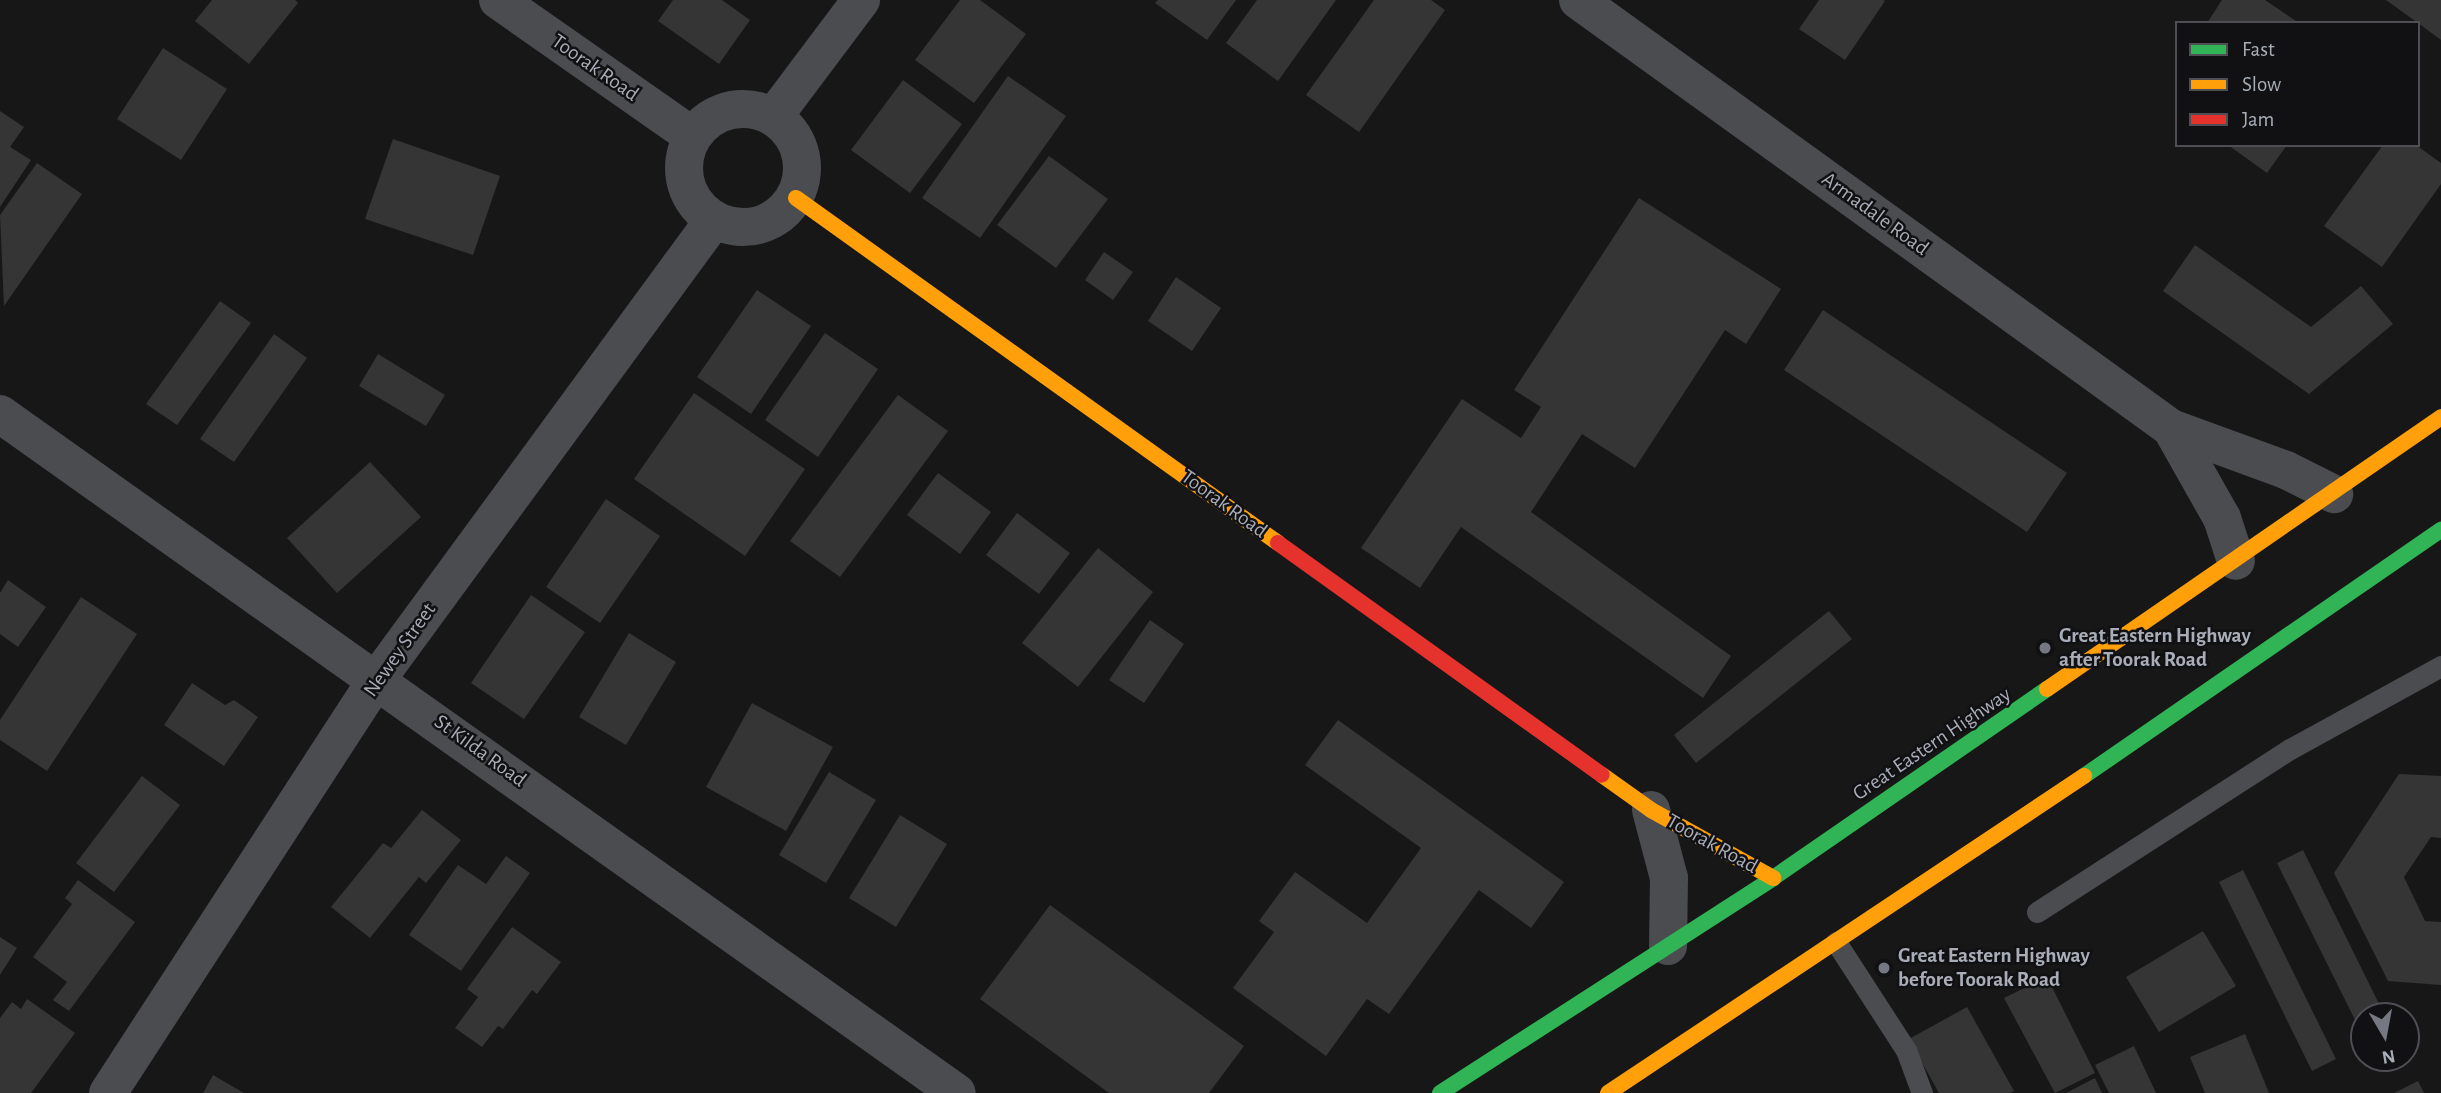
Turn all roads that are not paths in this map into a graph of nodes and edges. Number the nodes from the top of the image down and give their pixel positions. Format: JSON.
{"nodes":[{"id":1,"x":498,"y":0,"type":"edge"},
{"id":2,"x":861,"y":0,"type":"edge"},
{"id":3,"x":1578,"y":0,"type":"edge"},
{"id":4,"x":774,"y":116,"type":"junction"},
{"id":5,"x":692,"y":136,"type":"junction"},
{"id":6,"x":796,"y":198,"type":"junction"},
{"id":7,"x":713,"y":221,"type":"junction"},
{"id":8,"x":0,"y":414,"type":"edge"},
{"id":9,"x":2441,"y":417,"type":"edge"},
{"id":10,"x":2171,"y":428,"type":"junction"},
{"id":11,"x":2334,"y":494,"type":"junction"},
{"id":12,"x":2441,"y":530,"type":"edge"},
{"id":13,"x":2236,"y":561,"type":"junction"},
{"id":14,"x":2441,"y":666,"type":"edge"},
{"id":15,"x":378,"y":678,"type":"junction"},
{"id":16,"x":1651,"y":810,"type":"junction"},
{"id":17,"x":1773,"y":878,"type":"junction"},
{"id":18,"x":2038,"y":912,"type":"dead end"},
{"id":19,"x":1836,"y":942,"type":"junction"},
{"id":20,"x":1668,"y":946,"type":"junction"},
{"id":21,"x":1638,"y":1083,"type":"edge"},
{"id":22,"x":108,"y":1093,"type":"edge"},
{"id":23,"x":957,"y":1093,"type":"edge"},
{"id":24,"x":1440,"y":1093,"type":"edge"},
{"id":25,"x":1608,"y":1093,"type":"edge"},
{"id":26,"x":1922,"y":1093,"type":"edge"}],
"edges":[{"from":1,"to":5,"type":"street","name":"Toorak Road"},
{"from":2,"to":4,"type":"street"},
{"from":3,"to":10,"type":"street","name":"Armadale Road"},
{"from":4,"to":5,"type":"street"},
{"from":4,"to":6,"type":"street"},
{"from":5,"to":7,"type":"street"},
{"from":6,"to":7,"type":"street"},
{"from":6,"to":16,"type":"main road","name":"Toorak Road"},
{"from":7,"to":15,"type":"street","name":"Newey Street"},
{"from":8,"to":15,"type":"street","name":"St Kilda Road"},
{"from":9,"to":11,"type":"main road","name":"Great Eastern Highway"},
{"from":10,"to":11,"type":"street","name":"Armadale Road"},
{"from":10,"to":13,"type":"street","name":"Armadale Road"},
{"from":11,"to":13,"type":"main road","name":"Great Eastern Highway"},
{"from":12,"to":19,"type":"main road"},
{"from":13,"to":17,"type":"main road","name":"Great Eastern Highway"},
{"from":14,"to":18,"type":"lane"},
{"from":15,"to":22,"type":"street","name":"Newey Street"},
{"from":15,"to":23,"type":"street","name":"St Kilda Road"},
{"from":16,"to":17,"type":"main road","name":"Toorak Road"},
{"from":16,"to":20,"type":"street","name":"Toorak Road"},
{"from":17,"to":20,"type":"main road","name":"Great Eastern Highway"},
{"from":19,"to":21,"type":"main road"},
{"from":19,"to":26,"type":"lane"},
{"from":20,"to":24,"type":"main road","name":"Great Eastern Highway"},
{"from":21,"to":25,"type":"main road"}]}
